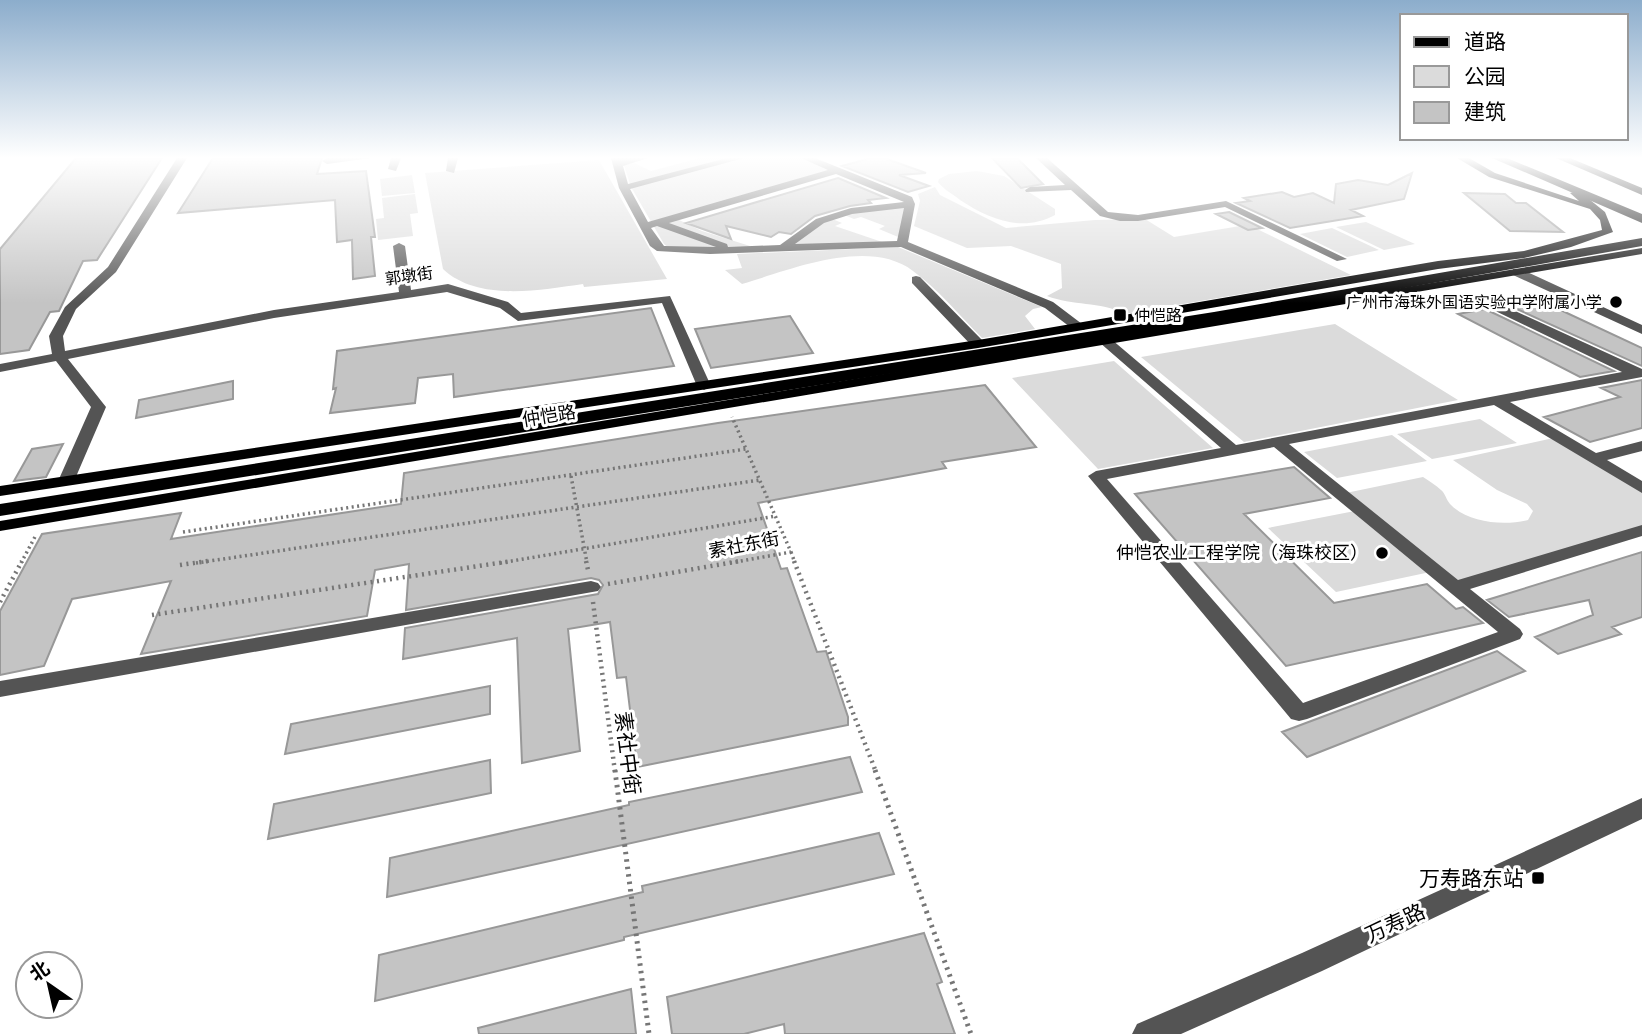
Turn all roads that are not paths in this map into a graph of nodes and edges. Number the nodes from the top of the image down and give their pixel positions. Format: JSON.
{"nodes":[{"id":1,"x":152,"y":206,"type":"edge"},
{"id":2,"x":638,"y":206,"type":"edge"},
{"id":3,"x":712,"y":206,"type":"edge"},
{"id":4,"x":891,"y":206,"type":"edge"},
{"id":5,"x":910,"y":206,"type":"edge"},
{"id":6,"x":1095,"y":206,"type":"edge"},
{"id":7,"x":1212,"y":206,"type":"edge"},
{"id":8,"x":1231,"y":206,"type":"edge"},
{"id":9,"x":1581,"y":206,"type":"edge"},
{"id":10,"x":1592,"y":206,"type":"edge"},
{"id":11,"x":1601,"y":206,"type":"edge"},
{"id":12,"x":1609,"y":206,"type":"edge"},
{"id":13,"x":1624,"y":212,"type":"junction"},
{"id":14,"x":1602,"y":215,"type":"junction"},
{"id":15,"x":1642,"y":219,"type":"edge"},
{"id":16,"x":651,"y":224,"type":"junction"},
{"id":17,"x":1642,"y":242,"type":"edge"},
{"id":18,"x":902,"y":243,"type":"junction"},
{"id":19,"x":399,"y":246,"type":"dead end"},
{"id":20,"x":783,"y":248,"type":"junction"},
{"id":21,"x":735,"y":250,"type":"junction"},
{"id":22,"x":1642,"y":251,"type":"edge"},
{"id":23,"x":1341,"y":259,"type":"dead end"},
{"id":24,"x":1484,"y":261,"type":"junction"},
{"id":25,"x":1519,"y":268,"type":"junction"},
{"id":26,"x":916,"y":280,"type":"dead end"},
{"id":27,"x":406,"y":295,"type":"junction"},
{"id":28,"x":1489,"y":303,"type":"dead end"},
{"id":29,"x":1214,"y":317,"type":"junction"},
{"id":30,"x":1080,"y":327,"type":"junction"},
{"id":31,"x":1642,"y":330,"type":"edge"},
{"id":32,"x":1106,"y":342,"type":"junction"},
{"id":33,"x":978,"y":344,"type":"junction"},
{"id":34,"x":59,"y":356,"type":"junction"},
{"id":35,"x":0,"y":368,"type":"edge"},
{"id":36,"x":1640,"y":374,"type":"edge"},
{"id":37,"x":704,"y":386,"type":"junction"},
{"id":38,"x":1497,"y":401,"type":"junction"},
{"id":39,"x":1277,"y":442,"type":"junction"},
{"id":40,"x":1642,"y":446,"type":"edge"},
{"id":41,"x":1233,"y":450,"type":"junction"},
{"id":42,"x":1593,"y":459,"type":"junction"},
{"id":43,"x":308,"y":461,"type":"junction"},
{"id":44,"x":67,"y":479,"type":"junction"},
{"id":45,"x":1642,"y":488,"type":"edge"},
{"id":46,"x":0,"y":491,"type":"edge"},
{"id":47,"x":0,"y":500,"type":"edge"},
{"id":48,"x":0,"y":510,"type":"edge"},
{"id":49,"x":0,"y":526,"type":"edge"},
{"id":50,"x":1642,"y":530,"type":"edge"},
{"id":51,"x":591,"y":587,"type":"road end"},
{"id":52,"x":1455,"y":587,"type":"junction"},
{"id":53,"x":0,"y":689,"type":"edge"},
{"id":54,"x":1642,"y":808,"type":"edge"},
{"id":55,"x":1147,"y":1034,"type":"edge"}],
"edges":[{"from":1,"to":34,"type":"street"},
{"from":2,"to":16,"type":"street"},
{"from":3,"to":16,"type":"street"},
{"from":4,"to":20,"type":"street"},
{"from":5,"to":18,"type":"street"},
{"from":6,"to":7,"type":"street"},
{"from":8,"to":23,"type":"street"},
{"from":9,"to":14,"type":"main road"},
{"from":10,"to":14,"type":"main road"},
{"from":11,"to":13,"type":"main road"},
{"from":12,"to":13,"type":"highway"},
{"from":13,"to":15,"type":"highway"},
{"from":14,"to":24,"type":"main road","name":"仲恺路"},
{"from":16,"to":21,"type":"street"},
{"from":16,"to":21,"type":"street"},
{"from":17,"to":25,"type":"highway"},
{"from":18,"to":20,"type":"street"},
{"from":18,"to":30,"type":"street"},
{"from":19,"to":27,"type":"street"},
{"from":20,"to":21,"type":"street"},
{"from":22,"to":25,"type":"main road","name":"仲恺路"},
{"from":24,"to":29,"type":"highway"},
{"from":24,"to":30,"type":"main road","name":"仲恺路"},
{"from":25,"to":29,"type":"highway"},
{"from":25,"to":31,"type":"street"},
{"from":25,"to":32,"type":"main road","name":"仲恺路"},
{"from":26,"to":33,"type":"street"},
{"from":27,"to":34,"type":"street","name":"郭墩街"},
{"from":27,"to":37,"type":"street","name":"郭墩街"},
{"from":28,"to":36,"type":"street"},
{"from":29,"to":43,"type":"highway"},
{"from":30,"to":33,"type":"main road","name":"仲恺路"},
{"from":32,"to":41,"type":"street"},
{"from":32,"to":49,"type":"main road","name":"仲恺路"},
{"from":33,"to":37,"type":"main road","name":"仲恺路"},
{"from":34,"to":35,"type":"street","name":"郭墩街"},
{"from":34,"to":44,"type":"street"},
{"from":36,"to":38,"type":"street"},
{"from":37,"to":44,"type":"main road","name":"仲恺路"},
{"from":38,"to":39,"type":"street"},
{"from":38,"to":42,"type":"street"},
{"from":39,"to":41,"type":"street"},
{"from":39,"to":52,"type":"street"},
{"from":40,"to":42,"type":"street"},
{"from":41,"to":52,"type":"street"},
{"from":42,"to":45,"type":"street"},
{"from":43,"to":47,"type":"highway"},
{"from":43,"to":48,"type":"highway"},
{"from":44,"to":46,"type":"main road","name":"仲恺路"},
{"from":50,"to":52,"type":"street"},
{"from":51,"to":53,"type":"street"},
{"from":54,"to":55,"type":"street","name":"万寿路"}]}
